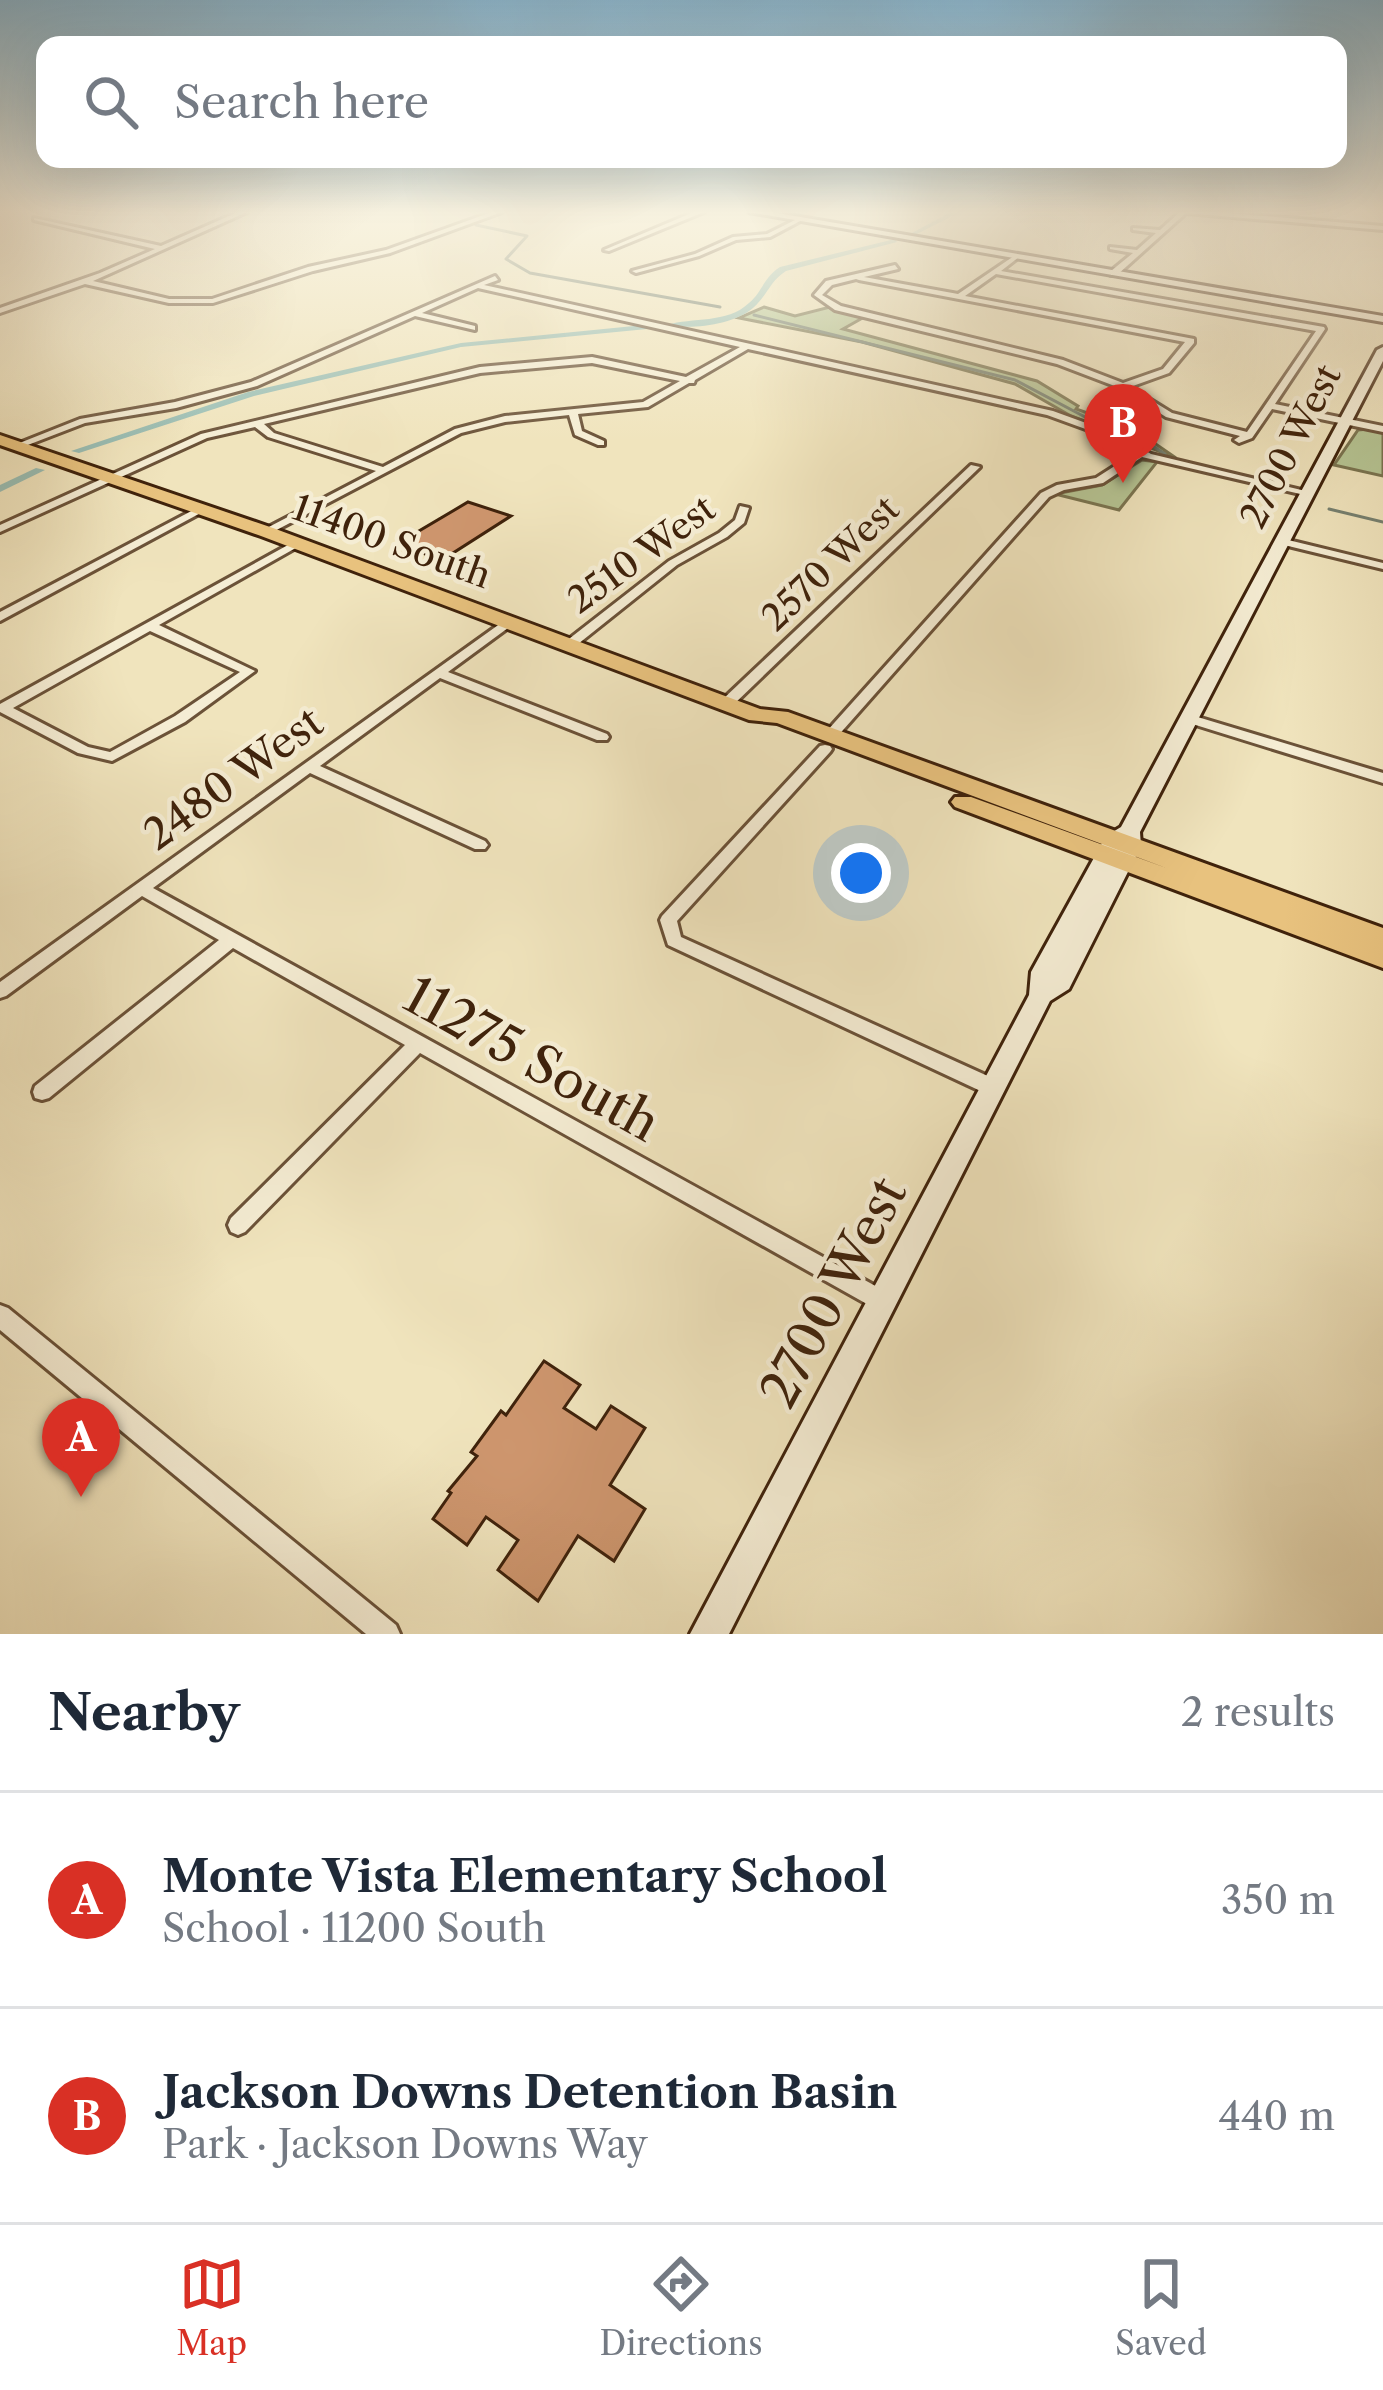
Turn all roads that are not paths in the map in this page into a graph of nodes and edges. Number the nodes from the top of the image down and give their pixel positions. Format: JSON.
{"nodes":[{"id":1,"x":68,"y":288,"type":"edge"},
{"id":2,"x":113,"y":288,"type":"edge"},
{"id":3,"x":252,"y":288,"type":"edge"},
{"id":4,"x":478,"y":288,"type":"edge"},
{"id":5,"x":487,"y":288,"type":"edge"},
{"id":6,"x":824,"y":288,"type":"edge"},
{"id":7,"x":908,"y":288,"type":"edge"},
{"id":8,"x":972,"y":288,"type":"edge"},
{"id":9,"x":1090,"y":288,"type":"edge"},
{"id":10,"x":1203,"y":288,"type":"edge"},
{"id":11,"x":1231,"y":293,"type":"junction"},
{"id":12,"x":959,"y":298,"type":"junction"},
{"id":13,"x":1216,"y":310,"type":"junction"},
{"id":14,"x":0,"y":311,"type":"edge"},
{"id":15,"x":417,"y":314,"type":"junction"},
{"id":16,"x":1383,"y":319,"type":"edge"},
{"id":17,"x":472,"y":328,"type":"dead end"},
{"id":18,"x":747,"y":346,"type":"junction"},
{"id":19,"x":1383,"y":350,"type":"edge"},
{"id":20,"x":691,"y":381,"type":"junction"},
{"id":21,"x":1123,"y":386,"type":"junction"},
{"id":22,"x":1269,"y":406,"type":"junction"},
{"id":23,"x":573,"y":414,"type":"junction"},
{"id":24,"x":1346,"y":422,"type":"junction"},
{"id":25,"x":257,"y":423,"type":"junction"},
{"id":26,"x":1383,"y":429,"type":"edge"},
{"id":27,"x":1249,"y":436,"type":"junction"},
{"id":28,"x":1236,"y":441,"type":"dead end"},
{"id":29,"x":601,"y":442,"type":"dead end"},
{"id":30,"x":6,"y":446,"type":"edge"},
{"id":31,"x":1140,"y":454,"type":"junction"},
{"id":32,"x":975,"y":467,"type":"dead end"},
{"id":33,"x":384,"y":470,"type":"junction"},
{"id":34,"x":112,"y":478,"type":"junction"},
{"id":35,"x":1310,"y":493,"type":"junction"},
{"id":36,"x":744,"y":508,"type":"dead end"},
{"id":37,"x":203,"y":509,"type":"junction"},
{"id":38,"x":0,"y":529,"type":"edge"},
{"id":39,"x":267,"y":532,"type":"junction"},
{"id":40,"x":1284,"y":542,"type":"junction"},
{"id":41,"x":298,"y":543,"type":"junction"},
{"id":42,"x":1383,"y":566,"type":"edge"},
{"id":43,"x":0,"y":617,"type":"edge"},
{"id":44,"x":508,"y":622,"type":"junction"},
{"id":45,"x":150,"y":626,"type":"junction"},
{"id":46,"x":569,"y":645,"type":"junction"},
{"id":47,"x":439,"y":673,"type":"junction"},
{"id":48,"x":727,"y":703,"type":"junction"},
{"id":49,"x":1191,"y":719,"type":"junction"},
{"id":50,"x":602,"y":737,"type":"dead end"},
{"id":51,"x":828,"y":742,"type":"junction"},
{"id":52,"x":310,"y":767,"type":"junction"},
{"id":53,"x":1383,"y":778,"type":"edge"},
{"id":54,"x":480,"y":845,"type":"dead end"},
{"id":55,"x":1120,"y":848,"type":"junction"},
{"id":56,"x":141,"y":889,"type":"junction"},
{"id":57,"x":1383,"y":938,"type":"edge"},
{"id":58,"x":232,"y":939,"type":"junction"},
{"id":59,"x":1383,"y":958,"type":"edge"},
{"id":60,"x":0,"y":991,"type":"edge"},
{"id":61,"x":418,"y":1043,"type":"junction"},
{"id":62,"x":994,"y":1088,"type":"junction"},
{"id":63,"x":42,"y":1092,"type":"dead end"},
{"id":64,"x":238,"y":1225,"type":"dead end"},
{"id":65,"x":882,"y":1301,"type":"junction"},
{"id":66,"x":0,"y":1316,"type":"edge"},
{"id":67,"x":387,"y":1634,"type":"edge"},
{"id":68,"x":709,"y":1634,"type":"edge"}],
"edges":[{"from":1,"to":14,"type":"street"},
{"from":2,"to":3,"type":"street"},
{"from":4,"to":15,"type":"street"},
{"from":5,"to":18,"type":"street"},
{"from":6,"to":21,"type":"street"},
{"from":7,"to":12,"type":"street"},
{"from":8,"to":12,"type":"street"},
{"from":9,"to":13,"type":"street"},
{"from":10,"to":11,"type":"main road"},
{"from":11,"to":13,"type":"street"},
{"from":11,"to":16,"type":"main road"},
{"from":12,"to":21,"type":"street"},
{"from":13,"to":22,"type":"street"},
{"from":15,"to":17,"type":"street"},
{"from":15,"to":30,"type":"street"},
{"from":18,"to":20,"type":"street"},
{"from":18,"to":31,"type":"street"},
{"from":19,"to":24,"type":"main road","name":"2700 West"},
{"from":20,"to":23,"type":"street"},
{"from":20,"to":25,"type":"street"},
{"from":21,"to":27,"type":"street"},
{"from":22,"to":24,"type":"street"},
{"from":22,"to":27,"type":"street"},
{"from":23,"to":29,"type":"street"},
{"from":23,"to":33,"type":"street"},
{"from":24,"to":26,"type":"street"},
{"from":24,"to":35,"type":"main road","name":"2700 West"},
{"from":25,"to":33,"type":"street"},
{"from":25,"to":34,"type":"street"},
{"from":27,"to":28,"type":"street"},
{"from":30,"to":34,"type":"main road","name":"11400 South"},
{"from":31,"to":35,"type":"street"},
{"from":31,"to":51,"type":"street"},
{"from":32,"to":48,"type":"street","name":"2570 West"},
{"from":33,"to":39,"type":"street"},
{"from":34,"to":37,"type":"main road","name":"11400 South"},
{"from":34,"to":38,"type":"street"},
{"from":35,"to":40,"type":"main road","name":"2700 West"},
{"from":36,"to":46,"type":"street","name":"2510 West"},
{"from":37,"to":39,"type":"main road","name":"11400 South"},
{"from":37,"to":43,"type":"street"},
{"from":39,"to":41,"type":"main road","name":"11400 South"},
{"from":40,"to":42,"type":"street"},
{"from":40,"to":49,"type":"main road","name":"2700 West"},
{"from":41,"to":44,"type":"main road","name":"11400 South"},
{"from":41,"to":45,"type":"street"},
{"from":44,"to":46,"type":"main road","name":"11400 South"},
{"from":44,"to":47,"type":"street","name":"2480 West"},
{"from":45,"to":45,"type":"street"},
{"from":46,"to":48,"type":"main road","name":"11400 South"},
{"from":47,"to":50,"type":"street"},
{"from":47,"to":52,"type":"street","name":"2480 West"},
{"from":48,"to":51,"type":"main road","name":"11400 South"},
{"from":49,"to":53,"type":"street"},
{"from":49,"to":55,"type":"main road","name":"2700 West"},
{"from":51,"to":55,"type":"main road","name":"11400 South"},
{"from":51,"to":62,"type":"street"},
{"from":52,"to":54,"type":"street"},
{"from":52,"to":56,"type":"street","name":"2480 West"},
{"from":55,"to":57,"type":"main road","name":"11400 South"},
{"from":55,"to":59,"type":"main road","name":"11400 South"},
{"from":55,"to":62,"type":"main road","name":"2700 West"},
{"from":56,"to":58,"type":"street","name":"11275 South"},
{"from":56,"to":60,"type":"street","name":"2480 West"},
{"from":58,"to":61,"type":"street","name":"11275 South"},
{"from":58,"to":63,"type":"street"},
{"from":61,"to":64,"type":"street"},
{"from":61,"to":65,"type":"street","name":"11275 South"},
{"from":62,"to":65,"type":"main road","name":"2700 West"},
{"from":65,"to":68,"type":"main road","name":"2700 West"},
{"from":66,"to":67,"type":"street"}]}
